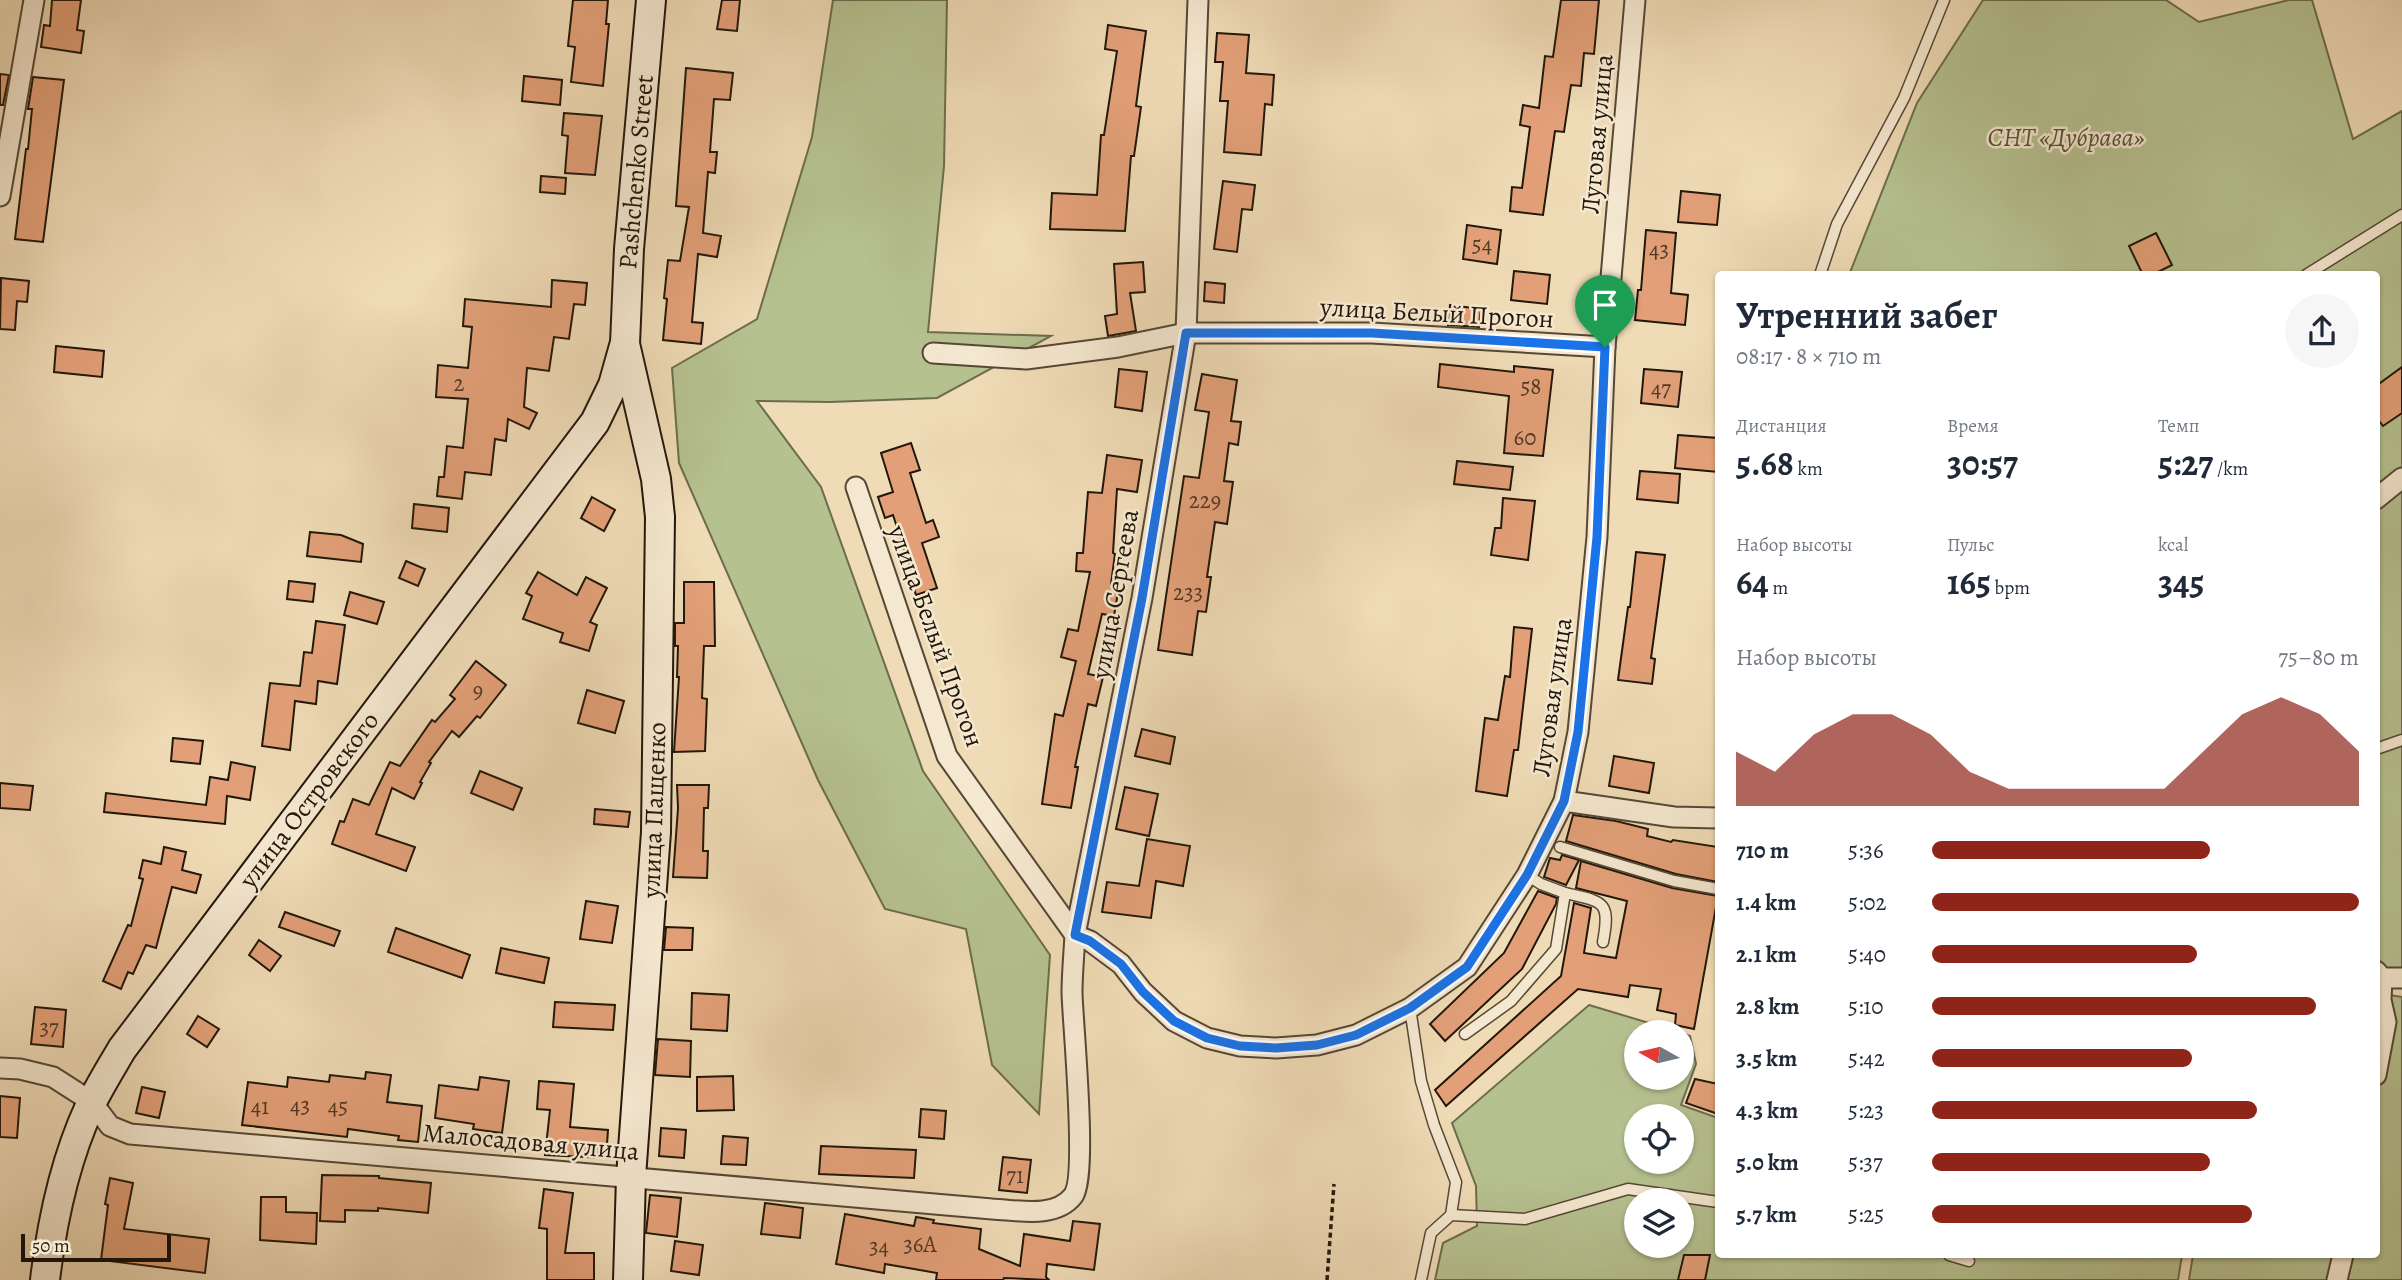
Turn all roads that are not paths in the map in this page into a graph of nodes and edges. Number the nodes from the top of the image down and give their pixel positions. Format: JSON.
{"nodes":[{"id":1,"x":34,"y":0,"type":"edge"},
{"id":2,"x":651,"y":0,"type":"edge"},
{"id":3,"x":1198,"y":0,"type":"edge"},
{"id":4,"x":1634,"y":0,"type":"edge"},
{"id":5,"x":1944,"y":0,"type":"edge"},
{"id":6,"x":0,"y":196,"type":"edge"},
{"id":7,"x":2402,"y":215,"type":"edge"},
{"id":8,"x":1820,"y":271,"type":"edge"},
{"id":9,"x":2312,"y":271,"type":"edge"},
{"id":10,"x":1186,"y":333,"type":"junction"},
{"id":11,"x":625,"y":344,"type":"junction"},
{"id":12,"x":1605,"y":347,"type":"junction"},
{"id":13,"x":933,"y":353,"type":"dead end"},
{"id":14,"x":2402,"y":478,"type":"edge"},
{"id":15,"x":856,"y":487,"type":"dead end"},
{"id":16,"x":2380,"y":496,"type":"edge"},
{"id":17,"x":2402,"y":740,"type":"edge"},
{"id":18,"x":2380,"y":748,"type":"edge"},
{"id":19,"x":1564,"y":801,"type":"junction"},
{"id":20,"x":1715,"y":818,"type":"edge"},
{"id":21,"x":1560,"y":847,"type":"dead end"},
{"id":22,"x":1527,"y":875,"type":"junction"},
{"id":23,"x":1715,"y":888,"type":"edge"},
{"id":24,"x":1565,"y":893,"type":"junction"},
{"id":25,"x":1075,"y":935,"type":"junction"},
{"id":26,"x":1603,"y":942,"type":"dead end"},
{"id":27,"x":2387,"y":976,"type":"edge"},
{"id":28,"x":1410,"y":1008,"type":"junction"},
{"id":29,"x":1465,"y":1034,"type":"dead end"},
{"id":30,"x":2380,"y":1053,"type":"edge"},
{"id":31,"x":0,"y":1068,"type":"edge"},
{"id":32,"x":92,"y":1102,"type":"junction"},
{"id":33,"x":631,"y":1177,"type":"junction"},
{"id":34,"x":1074,"y":1194,"type":"joint"},
{"id":35,"x":1715,"y":1202,"type":"edge"},
{"id":36,"x":1451,"y":1215,"type":"junction"},
{"id":37,"x":1959,"y":1258,"type":"edge"},
{"id":38,"x":2342,"y":1258,"type":"edge"},
{"id":39,"x":1969,"y":1261,"type":"dead end"},
{"id":40,"x":45,"y":1280,"type":"edge"},
{"id":41,"x":628,"y":1280,"type":"edge"},
{"id":42,"x":1421,"y":1280,"type":"edge"},
{"id":43,"x":2337,"y":1280,"type":"edge"}],
"edges":[{"from":1,"to":6,"type":"street"},
{"from":2,"to":11,"type":"street","name":"Pashchenko Street"},
{"from":3,"to":10,"type":"street","name":"улица Сергеева"},
{"from":4,"to":12,"type":"street","name":"Луговая улица"},
{"from":5,"to":8,"type":"lane"},
{"from":7,"to":9,"type":"lane"},
{"from":10,"to":12,"type":"street","name":"улица Белый Прогон"},
{"from":10,"to":13,"type":"street","name":"улица Белый Прогон"},
{"from":10,"to":25,"type":"street","name":"улица Сергеева"},
{"from":11,"to":32,"type":"street","name":"улица Островского"},
{"from":11,"to":33,"type":"street","name":"улица Пащенко"},
{"from":12,"to":19,"type":"street","name":"Луговая улица"},
{"from":14,"to":16,"type":"street"},
{"from":15,"to":25,"type":"street","name":"улица Белый Прогон"},
{"from":17,"to":18,"type":"lane"},
{"from":19,"to":20,"type":"street"},
{"from":19,"to":22,"type":"street","name":"Луговая улица"},
{"from":21,"to":23,"type":"lane"},
{"from":22,"to":24,"type":"lane"},
{"from":22,"to":28,"type":"street","name":"Луговая улица"},
{"from":24,"to":26,"type":"lane"},
{"from":24,"to":29,"type":"lane"},
{"from":25,"to":28,"type":"street","name":"Луговая улица"},
{"from":25,"to":34,"type":"street","name":"улица Сергеева"},
{"from":27,"to":30,"type":"street"},
{"from":28,"to":36,"type":"lane"},
{"from":31,"to":32,"type":"street","name":"Малосадовая улица"},
{"from":32,"to":33,"type":"street","name":"Малосадовая улица"},
{"from":32,"to":40,"type":"street","name":"улица Островского"},
{"from":33,"to":34,"type":"street","name":"Малосадовая улица"},
{"from":33,"to":41,"type":"street","name":"улица Пащенко"},
{"from":35,"to":36,"type":"lane"},
{"from":36,"to":42,"type":"lane"},
{"from":37,"to":39,"type":"lane"},
{"from":38,"to":43,"type":"street"}]}
